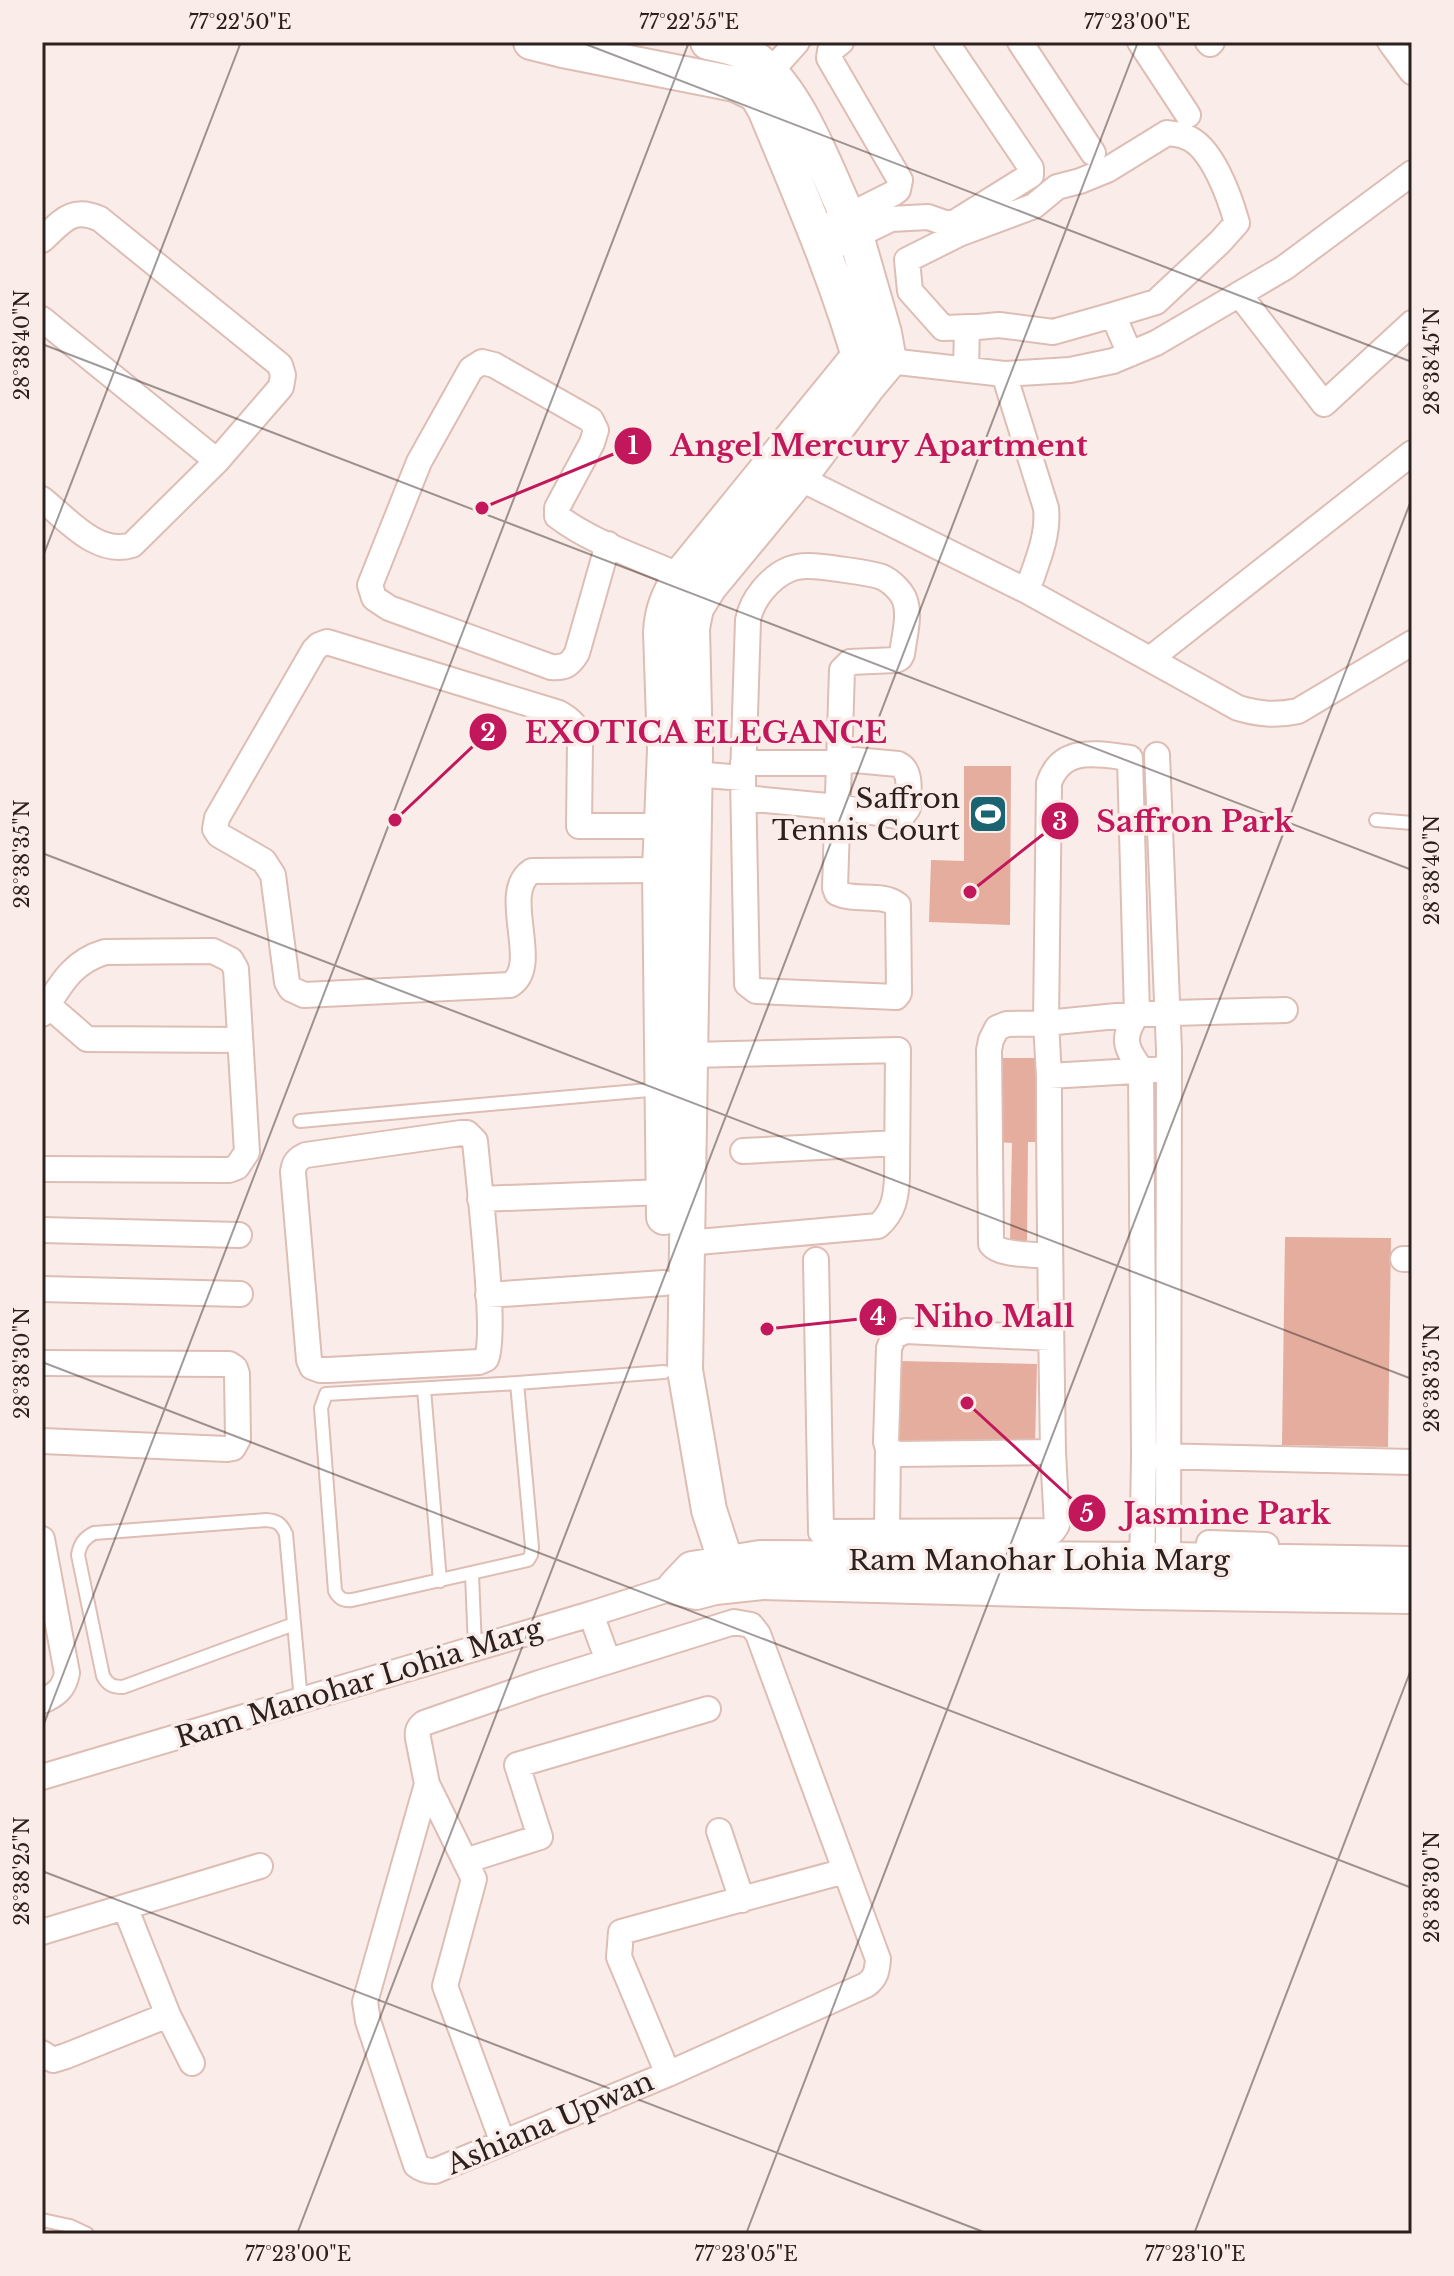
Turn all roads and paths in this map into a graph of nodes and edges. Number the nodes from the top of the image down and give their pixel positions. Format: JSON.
{"nodes":[{"id":1,"x":708,"y":42,"type":"edge"},
{"id":2,"x":797,"y":42,"type":"edge"},
{"id":3,"x":841,"y":42,"type":"edge"},
{"id":4,"x":946,"y":42,"type":"edge"},
{"id":5,"x":1020,"y":42,"type":"edge"},
{"id":6,"x":1140,"y":42,"type":"edge"},
{"id":7,"x":1390,"y":42,"type":"edge"},
{"id":8,"x":552,"y":45,"type":"edge"},
{"id":9,"x":1412,"y":72,"type":"edge"},
{"id":10,"x":763,"y":83,"type":"junction"},
{"id":11,"x":1188,"y":115,"type":"dead end"},
{"id":12,"x":1093,"y":153,"type":"dead end"},
{"id":13,"x":1412,"y":173,"type":"edge"},
{"id":14,"x":852,"y":227,"type":"junction"},
{"id":15,"x":42,"y":240,"type":"edge"},
{"id":16,"x":820,"y":242,"type":"junction"},
{"id":17,"x":1239,"y":294,"type":"junction"},
{"id":18,"x":1113,"y":315,"type":"junction"},
{"id":19,"x":1412,"y":323,"type":"edge"},
{"id":20,"x":971,"y":327,"type":"junction"},
{"id":21,"x":46,"y":329,"type":"edge"},
{"id":22,"x":1130,"y":354,"type":"junction"},
{"id":23,"x":875,"y":359,"type":"junction"},
{"id":24,"x":966,"y":369,"type":"junction"},
{"id":25,"x":1004,"y":374,"type":"junction"},
{"id":26,"x":1412,"y":453,"type":"edge"},
{"id":27,"x":217,"y":461,"type":"junction"},
{"id":28,"x":799,"y":478,"type":"junction"},
{"id":29,"x":42,"y":499,"type":"edge"},
{"id":30,"x":608,"y":544,"type":"junction"},
{"id":31,"x":680,"y":576,"type":"junction"},
{"id":32,"x":1027,"y":591,"type":"junction"},
{"id":33,"x":1412,"y":643,"type":"edge"},
{"id":34,"x":1150,"y":659,"type":"junction"},
{"id":35,"x":1157,"y":755,"type":"dead end"},
{"id":36,"x":839,"y":763,"type":"junction"},
{"id":37,"x":694,"y":774,"type":"junction"},
{"id":38,"x":743,"y":780,"type":"junction"},
{"id":39,"x":838,"y":807,"type":"junction"},
{"id":40,"x":1376,"y":820,"type":"dead end"},
{"id":41,"x":1412,"y":823,"type":"edge"},
{"id":42,"x":669,"y":850,"type":"junction"},
{"id":43,"x":45,"y":1009,"type":"edge"},
{"id":44,"x":1285,"y":1010,"type":"dead end"},
{"id":45,"x":1168,"y":1012,"type":"junction"},
{"id":46,"x":1137,"y":1014,"type":"junction"},
{"id":47,"x":1046,"y":1023,"type":"junction"},
{"id":48,"x":240,"y":1040,"type":"junction"},
{"id":49,"x":690,"y":1055,"type":"junction"},
{"id":50,"x":1141,"y":1069,"type":"junction"},
{"id":51,"x":1169,"y":1069,"type":"junction"},
{"id":52,"x":1049,"y":1076,"type":"junction"},
{"id":53,"x":663,"y":1089,"type":"junction"},
{"id":54,"x":300,"y":1121,"type":"dead end"},
{"id":55,"x":897,"y":1143,"type":"junction"},
{"id":56,"x":743,"y":1151,"type":"dead end"},
{"id":57,"x":676,"y":1154,"type":"junction"},
{"id":58,"x":42,"y":1169,"type":"edge"},
{"id":59,"x":664,"y":1192,"type":"junction"},
{"id":60,"x":480,"y":1199,"type":"junction"},
{"id":61,"x":42,"y":1230,"type":"edge"},
{"id":62,"x":239,"y":1235,"type":"dead end"},
{"id":63,"x":687,"y":1243,"type":"junction"},
{"id":64,"x":1049,"y":1256,"type":"junction"},
{"id":65,"x":816,"y":1260,"type":"dead end"},
{"id":66,"x":664,"y":1283,"type":"junction"},
{"id":67,"x":42,"y":1289,"type":"edge"},
{"id":68,"x":240,"y":1294,"type":"dead end"},
{"id":69,"x":488,"y":1295,"type":"junction"},
{"id":70,"x":1142,"y":1334,"type":"junction"},
{"id":71,"x":1169,"y":1334,"type":"junction"},
{"id":72,"x":1051,"y":1338,"type":"junction"},
{"id":73,"x":42,"y":1363,"type":"edge"},
{"id":74,"x":664,"y":1372,"type":"junction"},
{"id":75,"x":517,"y":1383,"type":"junction"},
{"id":76,"x":424,"y":1389,"type":"junction"},
{"id":77,"x":42,"y":1441,"type":"edge"},
{"id":78,"x":888,"y":1449,"type":"junction"},
{"id":79,"x":1053,"y":1452,"type":"junction"},
{"id":80,"x":1144,"y":1456,"type":"junction"},
{"id":81,"x":1169,"y":1457,"type":"junction"},
{"id":82,"x":1412,"y":1462,"type":"edge"},
{"id":83,"x":887,"y":1531,"type":"junction"},
{"id":84,"x":42,"y":1539,"type":"edge"},
{"id":85,"x":1209,"y":1543,"type":"dead end"},
{"id":86,"x":1412,"y":1551,"type":"edge"},
{"id":87,"x":1412,"y":1564,"type":"edge"},
{"id":88,"x":472,"y":1574,"type":"junction"},
{"id":89,"x":720,"y":1575,"type":"junction"},
{"id":90,"x":1155,"y":1576,"type":"junction"},
{"id":91,"x":440,"y":1581,"type":"junction"},
{"id":92,"x":675,"y":1587,"type":"joint"},
{"id":93,"x":1412,"y":1596,"type":"edge"},
{"id":94,"x":591,"y":1614,"type":"junction"},
{"id":95,"x":294,"y":1624,"type":"junction"},
{"id":96,"x":475,"y":1648,"type":"junction"},
{"id":97,"x":608,"y":1661,"type":"junction"},
{"id":98,"x":42,"y":1701,"type":"edge"},
{"id":99,"x":301,"y":1701,"type":"junction"},
{"id":100,"x":708,"y":1709,"type":"dead end"},
{"id":101,"x":42,"y":1775,"type":"edge"},
{"id":102,"x":427,"y":1784,"type":"junction"},
{"id":103,"x":719,"y":1831,"type":"dead end"},
{"id":104,"x":465,"y":1861,"type":"junction"},
{"id":105,"x":260,"y":1866,"type":"dead end"},
{"id":106,"x":845,"y":1871,"type":"junction"},
{"id":107,"x":742,"y":1900,"type":"junction"},
{"id":108,"x":125,"y":1907,"type":"junction"},
{"id":109,"x":42,"y":1932,"type":"edge"},
{"id":110,"x":168,"y":2015,"type":"junction"},
{"id":111,"x":42,"y":2053,"type":"edge"},
{"id":112,"x":192,"y":2063,"type":"dead end"},
{"id":113,"x":668,"y":2074,"type":"junction"},
{"id":114,"x":503,"y":2143,"type":"junction"},
{"id":115,"x":42,"y":2220,"type":"edge"},
{"id":116,"x":87,"y":2234,"type":"edge"}],
"edges":[{"from":1,"to":10,"type":"street"},
{"from":2,"to":10,"type":"street"},
{"from":3,"to":14,"type":"street"},
{"from":4,"to":14,"type":"street"},
{"from":5,"to":12,"type":"street"},
{"from":6,"to":11,"type":"street"},
{"from":7,"to":9,"type":"street"},
{"from":8,"to":10,"type":"street"},
{"from":10,"to":14,"type":"street"},
{"from":10,"to":16,"type":"street"},
{"from":13,"to":17,"type":"street"},
{"from":14,"to":16,"type":"street"},
{"from":14,"to":23,"type":"street"},
{"from":15,"to":27,"type":"street"},
{"from":16,"to":23,"type":"street"},
{"from":17,"to":19,"type":"street"},
{"from":17,"to":22,"type":"street"},
{"from":18,"to":20,"type":"street"},
{"from":18,"to":20,"type":"street"},
{"from":18,"to":22,"type":"street"},
{"from":20,"to":24,"type":"street"},
{"from":21,"to":27,"type":"street"},
{"from":22,"to":25,"type":"street"},
{"from":23,"to":24,"type":"street"},
{"from":23,"to":28,"type":"street"},
{"from":23,"to":31,"type":"street"},
{"from":24,"to":25,"type":"street"},
{"from":25,"to":32,"type":"street"},
{"from":26,"to":34,"type":"street"},
{"from":27,"to":29,"type":"street"},
{"from":28,"to":32,"type":"street"},
{"from":28,"to":37,"type":"street"},
{"from":30,"to":30,"type":"street"},
{"from":30,"to":31,"type":"street"},
{"from":31,"to":42,"type":"street"},
{"from":32,"to":34,"type":"street"},
{"from":33,"to":34,"type":"street"},
{"from":35,"to":45,"type":"street"},
{"from":36,"to":38,"type":"street"},
{"from":36,"to":38,"type":"street"},
{"from":36,"to":39,"type":"street"},
{"from":36,"to":39,"type":"street"},
{"from":37,"to":38,"type":"street"},
{"from":37,"to":42,"type":"street"},
{"from":38,"to":39,"type":"street"},
{"from":38,"to":39,"type":"street"},
{"from":40,"to":41,"type":"lane"},
{"from":42,"to":42,"type":"street"},
{"from":42,"to":49,"type":"street"},
{"from":42,"to":53,"type":"street"},
{"from":43,"to":48,"type":"street"},
{"from":43,"to":48,"type":"street"},
{"from":44,"to":45,"type":"street"},
{"from":45,"to":46,"type":"street"},
{"from":45,"to":51,"type":"street"},
{"from":46,"to":47,"type":"street"},
{"from":46,"to":47,"type":"street"},
{"from":46,"to":50,"type":"street"},
{"from":47,"to":52,"type":"street"},
{"from":47,"to":64,"type":"street"},
{"from":48,"to":58,"type":"street"},
{"from":49,"to":55,"type":"street"},
{"from":49,"to":57,"type":"street"},
{"from":50,"to":51,"type":"street"},
{"from":50,"to":52,"type":"street"},
{"from":50,"to":70,"type":"street"},
{"from":51,"to":71,"type":"street"},
{"from":52,"to":64,"type":"street"},
{"from":53,"to":54,"type":"lane"},
{"from":53,"to":57,"type":"street"},
{"from":55,"to":56,"type":"street"},
{"from":55,"to":63,"type":"street"},
{"from":57,"to":59,"type":"street"},
{"from":57,"to":63,"type":"street"},
{"from":59,"to":60,"type":"street"},
{"from":59,"to":66,"type":"street"},
{"from":60,"to":69,"type":"street"},
{"from":60,"to":69,"type":"street"},
{"from":61,"to":62,"type":"street"},
{"from":63,"to":89,"type":"street"},
{"from":64,"to":72,"type":"street"},
{"from":65,"to":83,"type":"street"},
{"from":66,"to":69,"type":"street"},
{"from":66,"to":74,"type":"street"},
{"from":67,"to":68,"type":"street"},
{"from":70,"to":71,"type":"street"},
{"from":70,"to":80,"type":"street"},
{"from":71,"to":81,"type":"street"},
{"from":72,"to":78,"type":"street"},
{"from":72,"to":79,"type":"street"},
{"from":73,"to":77,"type":"street"},
{"from":74,"to":75,"type":"lane"},
{"from":74,"to":89,"type":"street"},
{"from":75,"to":76,"type":"lane"},
{"from":75,"to":88,"type":"lane"},
{"from":76,"to":91,"type":"lane"},
{"from":76,"to":91,"type":"lane"},
{"from":78,"to":79,"type":"street"},
{"from":78,"to":83,"type":"street"},
{"from":79,"to":83,"type":"street"},
{"from":80,"to":81,"type":"street"},
{"from":80,"to":90,"type":"street"},
{"from":81,"to":82,"type":"street"},
{"from":81,"to":90,"type":"street"},
{"from":84,"to":98,"type":"street"},
{"from":85,"to":86,"type":"street"},
{"from":87,"to":90,"type":"street","name":"Ram Manohar Lohia Marg"},
{"from":88,"to":91,"type":"lane"},
{"from":88,"to":96,"type":"lane"},
{"from":89,"to":90,"type":"street","name":"Ram Manohar Lohia Marg"},
{"from":89,"to":92,"type":"street","name":"Ram Manohar Lohia Marg"},
{"from":90,"to":93,"type":"street","name":"Ram Manohar Lohia Marg"},
{"from":92,"to":94,"type":"street","name":"Ram Manohar Lohia Marg"},
{"from":94,"to":96,"type":"street","name":"Ram Manohar Lohia Marg"},
{"from":94,"to":97,"type":"street"},
{"from":95,"to":95,"type":"lane"},
{"from":95,"to":99,"type":"lane"},
{"from":96,"to":99,"type":"street","name":"Ram Manohar Lohia Marg"},
{"from":97,"to":102,"type":"street","name":"Ashiana Upwan"},
{"from":97,"to":106,"type":"street","name":"Ashiana Upwan"},
{"from":99,"to":101,"type":"street","name":"Ram Manohar Lohia Marg"},
{"from":100,"to":104,"type":"street"},
{"from":102,"to":104,"type":"street"},
{"from":102,"to":114,"type":"street","name":"Ashiana Upwan"},
{"from":103,"to":107,"type":"street"},
{"from":104,"to":114,"type":"street"},
{"from":105,"to":108,"type":"street"},
{"from":106,"to":107,"type":"street"},
{"from":106,"to":113,"type":"street","name":"Ashiana Upwan"},
{"from":107,"to":113,"type":"street"},
{"from":108,"to":109,"type":"street"},
{"from":108,"to":110,"type":"street"},
{"from":110,"to":111,"type":"street"},
{"from":110,"to":112,"type":"street"},
{"from":113,"to":114,"type":"street","name":"Ashiana Upwan"},
{"from":115,"to":116,"type":"lane"}]}
